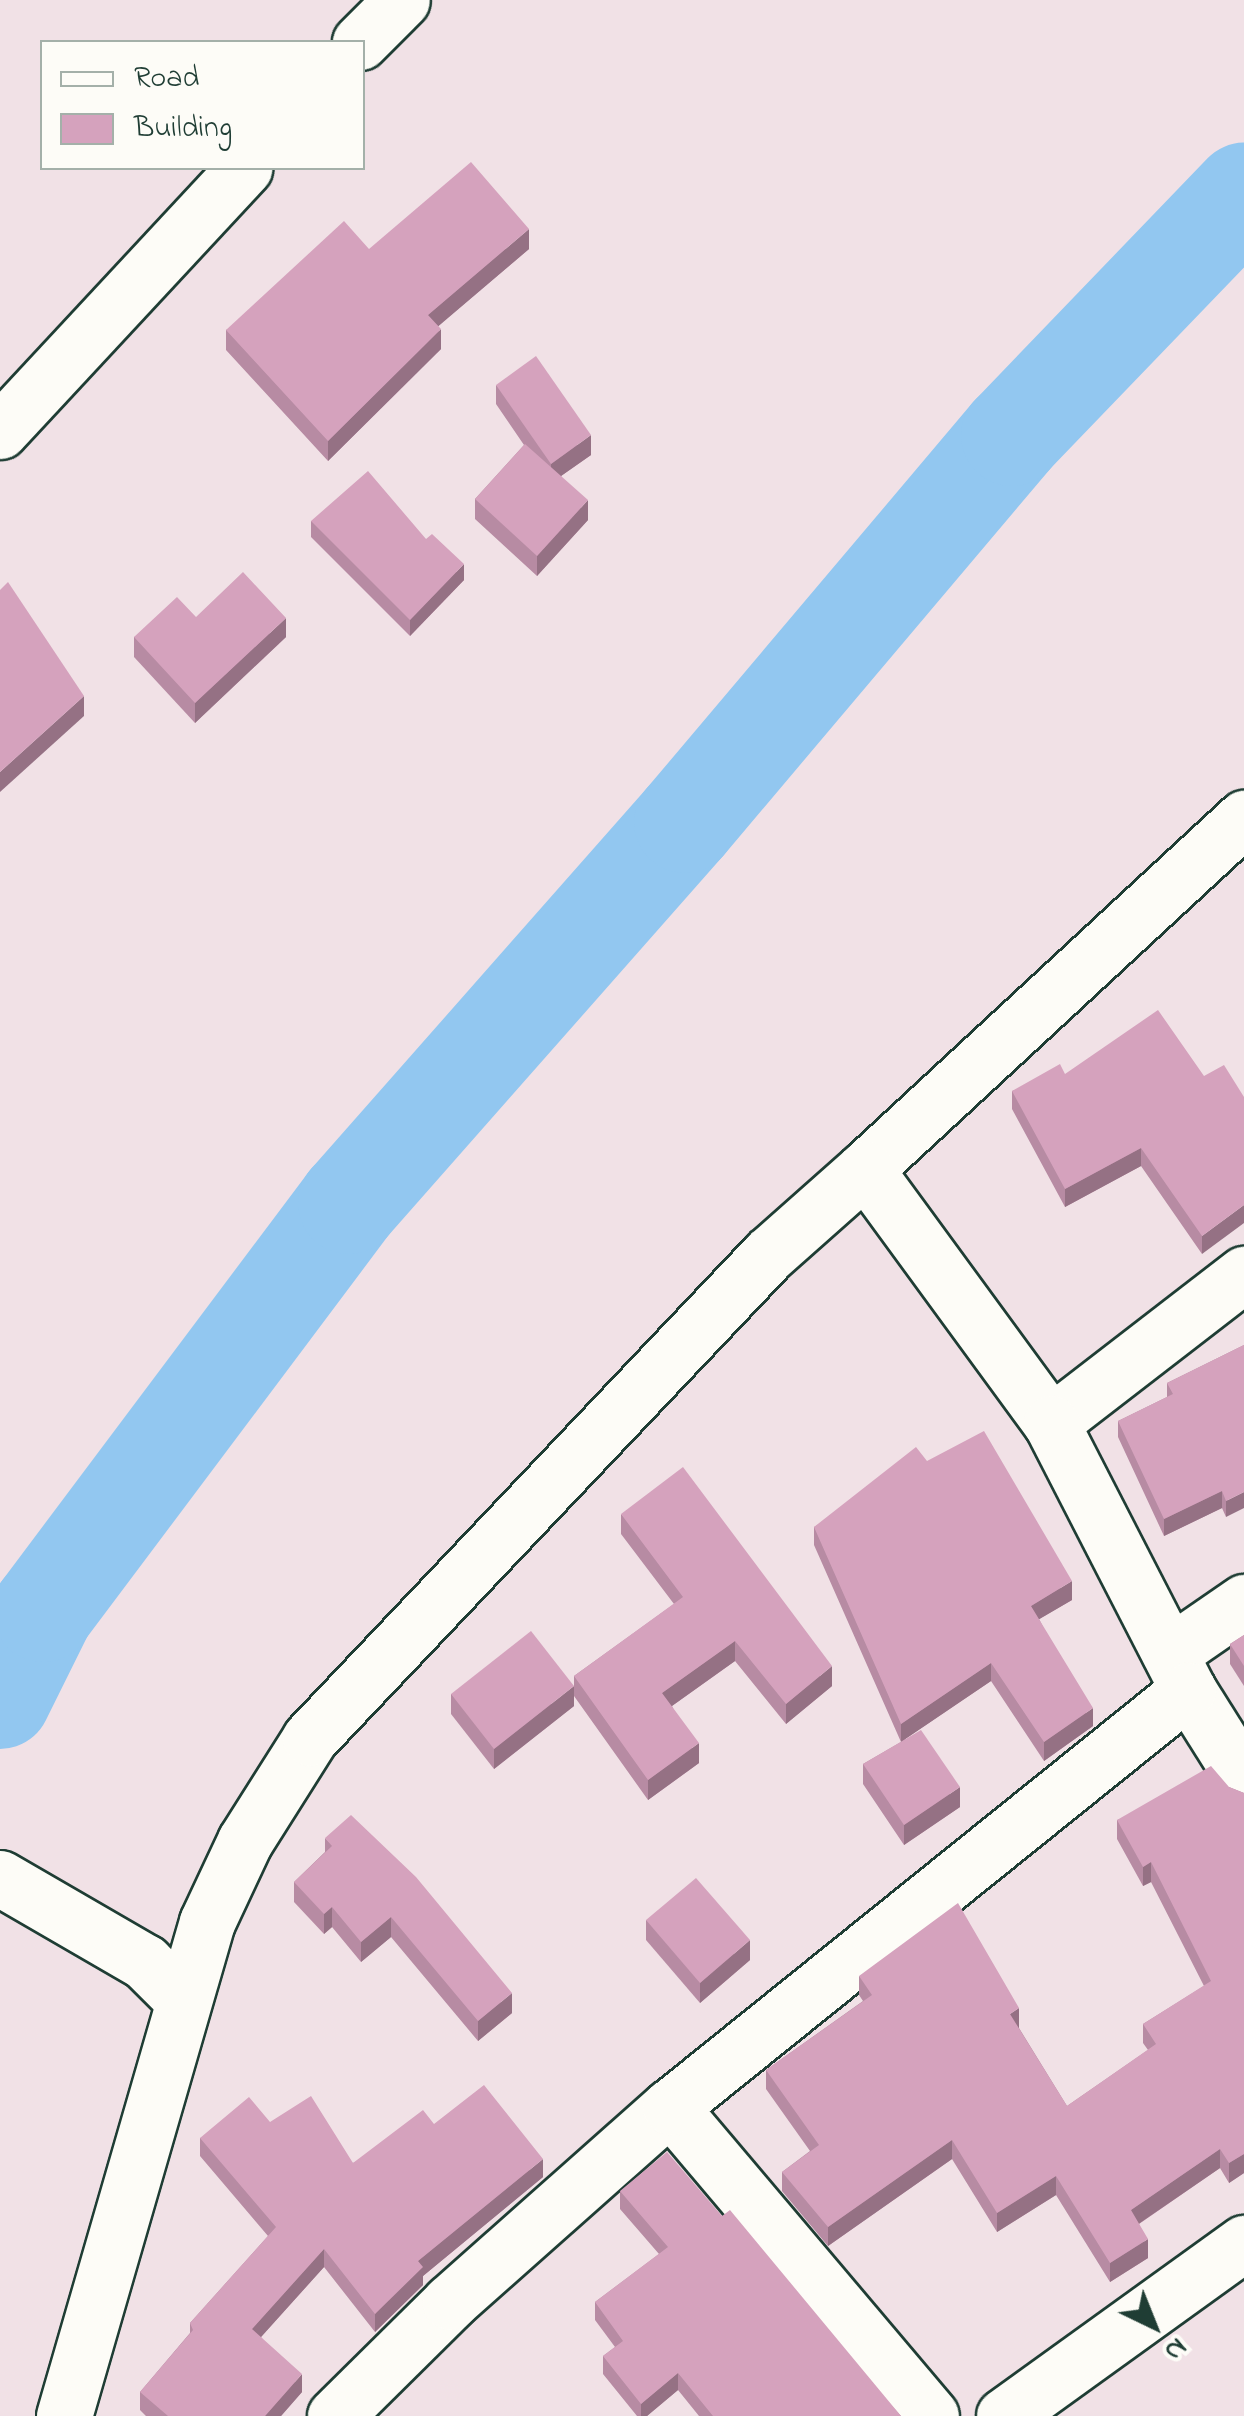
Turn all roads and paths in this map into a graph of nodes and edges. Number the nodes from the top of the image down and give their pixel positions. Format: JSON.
{"nodes":[{"id":1,"x":402,"y":0,"type":"edge"},
{"id":2,"x":362,"y":40,"type":"edge"},
{"id":3,"x":242,"y":170,"type":"edge"},
{"id":4,"x":0,"y":431,"type":"edge"},
{"id":5,"x":1244,"y":818,"type":"edge"},
{"id":6,"x":866,"y":1168,"type":"junction"},
{"id":7,"x":1244,"y":1274,"type":"edge"},
{"id":8,"x":1051,"y":1423,"type":"junction"},
{"id":9,"x":1244,"y":1602,"type":"edge"},
{"id":10,"x":1179,"y":1671,"type":"junction"},
{"id":11,"x":1244,"y":1779,"type":"edge"},
{"id":12,"x":0,"y":1878,"type":"edge"},
{"id":13,"x":163,"y":1980,"type":"junction"},
{"id":14,"x":670,"y":2107,"type":"junction"},
{"id":15,"x":1244,"y":2243,"type":"edge"},
{"id":16,"x":64,"y":2416,"type":"edge"},
{"id":17,"x":336,"y":2416,"type":"edge"},
{"id":18,"x":931,"y":2416,"type":"edge"},
{"id":19,"x":1004,"y":2416,"type":"edge"}],
"edges":[{"from":1,"to":2,"type":"street"},
{"from":3,"to":4,"type":"street"},
{"from":5,"to":6,"type":"street"},
{"from":6,"to":8,"type":"street"},
{"from":6,"to":13,"type":"street"},
{"from":7,"to":8,"type":"street"},
{"from":8,"to":10,"type":"street"},
{"from":9,"to":10,"type":"street"},
{"from":10,"to":11,"type":"street"},
{"from":10,"to":14,"type":"street"},
{"from":12,"to":13,"type":"street"},
{"from":13,"to":16,"type":"street"},
{"from":14,"to":17,"type":"street"},
{"from":14,"to":18,"type":"street"},
{"from":15,"to":19,"type":"street"}]}
